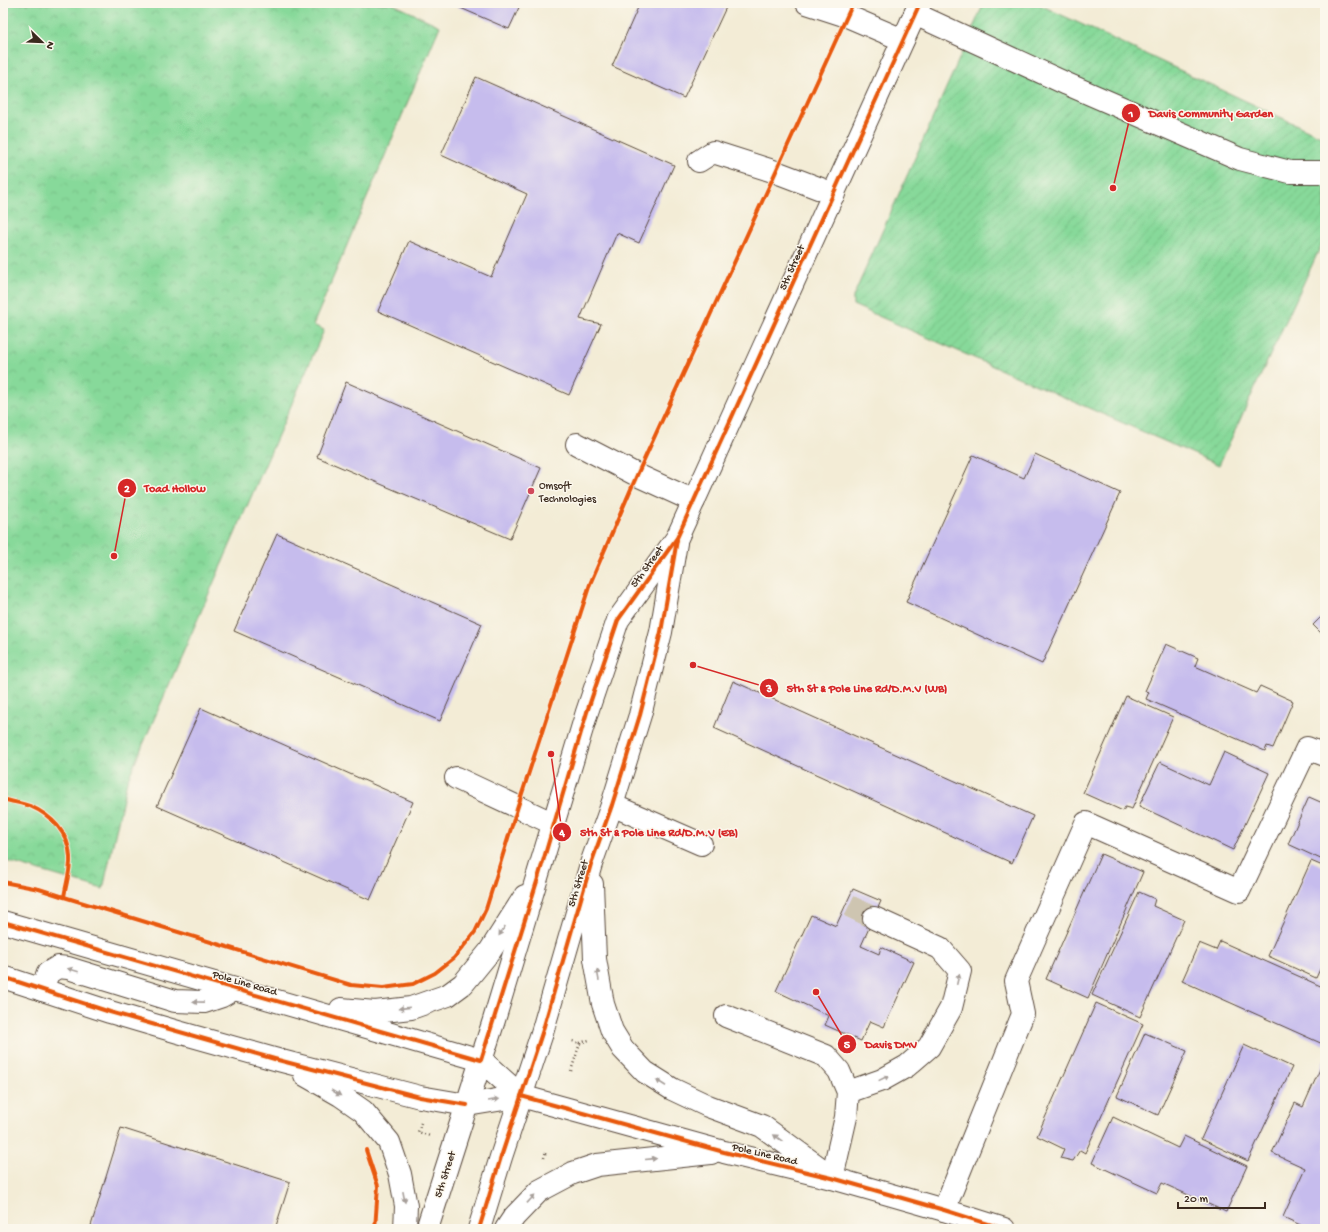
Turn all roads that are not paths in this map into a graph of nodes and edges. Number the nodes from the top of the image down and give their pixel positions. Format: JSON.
{"nodes":[{"id":1,"x":807,"y":3,"type":"edge"},
{"id":2,"x":917,"y":8,"type":"edge"},
{"id":3,"x":903,"y":40,"type":"junction"},
{"id":4,"x":698,"y":161,"type":"dead end"},
{"id":5,"x":1324,"y":172,"type":"edge"},
{"id":6,"x":834,"y":194,"type":"junction"},
{"id":7,"x":577,"y":444,"type":"dead end"},
{"id":8,"x":694,"y":501,"type":"junction"},
{"id":9,"x":677,"y":538,"type":"junction"},
{"id":10,"x":1325,"y":755,"type":"edge"},
{"id":11,"x":456,"y":778,"type":"dead end"},
{"id":12,"x":612,"y":805,"type":"junction"},
{"id":13,"x":554,"y":824,"type":"junction"},
{"id":14,"x":701,"y":844,"type":"dead end"},
{"id":15,"x":591,"y":864,"type":"junction"},
{"id":16,"x":539,"y":875,"type":"junction"},
{"id":17,"x":874,"y":918,"type":"tunnel mouth"},
{"id":18,"x":3,"y":922,"type":"edge"},
{"id":19,"x":3,"y":978,"type":"edge"},
{"id":20,"x":234,"y":989,"type":"junction"},
{"id":21,"x":42,"y":990,"type":"junction"},
{"id":22,"x":291,"y":1005,"type":"junction"},
{"id":23,"x":726,"y":1016,"type":"dead end"},
{"id":24,"x":278,"y":1060,"type":"junction"},
{"id":25,"x":481,"y":1060,"type":"junction"},
{"id":26,"x":848,"y":1092,"type":"junction"},
{"id":27,"x":521,"y":1096,"type":"junction"},
{"id":28,"x":467,"y":1105,"type":"junction"},
{"id":29,"x":724,"y":1152,"type":"junction"},
{"id":30,"x":832,"y":1178,"type":"junction"},
{"id":31,"x":944,"y":1210,"type":"junction"},
{"id":32,"x":405,"y":1229,"type":"edge"},
{"id":33,"x":427,"y":1229,"type":"edge"},
{"id":34,"x":479,"y":1229,"type":"edge"},
{"id":35,"x":506,"y":1229,"type":"edge"},
{"id":36,"x":1004,"y":1229,"type":"edge"}],
"edges":[{"from":1,"to":3,"type":"main road"},
{"from":2,"to":3,"type":"main road","name":"5th Street"},
{"from":2,"to":5,"type":"main road"},
{"from":3,"to":6,"type":"main road","name":"5th Street"},
{"from":4,"to":6,"type":"main road"},
{"from":6,"to":8,"type":"main road","name":"5th Street"},
{"from":7,"to":8,"type":"main road"},
{"from":8,"to":9,"type":"main road","name":"5th Street"},
{"from":9,"to":12,"type":"main road","name":"5th Street"},
{"from":9,"to":13,"type":"main road","name":"5th Street"},
{"from":10,"to":31,"type":"main road"},
{"from":11,"to":13,"type":"main road"},
{"from":12,"to":14,"type":"main road"},
{"from":12,"to":15,"type":"main road","name":"5th Street"},
{"from":13,"to":16,"type":"main road","name":"5th Street"},
{"from":15,"to":27,"type":"main road","name":"5th Street"},
{"from":30,"to":15,"type":"main road","one_way":true},
{"from":16,"to":22,"type":"main road","one_way":true},
{"from":16,"to":25,"type":"main road","name":"5th Street"},
{"from":26,"to":17,"type":"main road","one_way":true},
{"from":18,"to":20,"type":"main road","name":"Pole Line Road"},
{"from":19,"to":21,"type":"main road","name":"Pole Line Road"},
{"from":20,"to":21,"type":"main road","one_way":true},
{"from":20,"to":22,"type":"main road","name":"Pole Line Road"},
{"from":21,"to":24,"type":"main road","name":"Pole Line Road"},
{"from":22,"to":25,"type":"main road","name":"Pole Line Road"},
{"from":23,"to":26,"type":"main road"},
{"from":24,"to":28,"type":"main road","name":"Pole Line Road"},
{"from":24,"to":32,"type":"main road","one_way":true},
{"from":25,"to":27,"type":"main road","name":"Pole Line Road"},
{"from":25,"to":28,"type":"main road","name":"5th Street"},
{"from":26,"to":30,"type":"main road"},
{"from":28,"to":27,"type":"main road","name":"Pole Line Road","one_way":true},
{"from":27,"to":29,"type":"main road","name":"Pole Line Road"},
{"from":27,"to":34,"type":"main road","name":"5th Street"},
{"from":28,"to":33,"type":"main road","name":"5th Street"},
{"from":29,"to":30,"type":"main road","name":"Pole Line Road"},
{"from":35,"to":29,"type":"main road","one_way":true},
{"from":30,"to":31,"type":"main road","name":"Pole Line Road"},
{"from":31,"to":36,"type":"main road","name":"Pole Line Road"}]}
